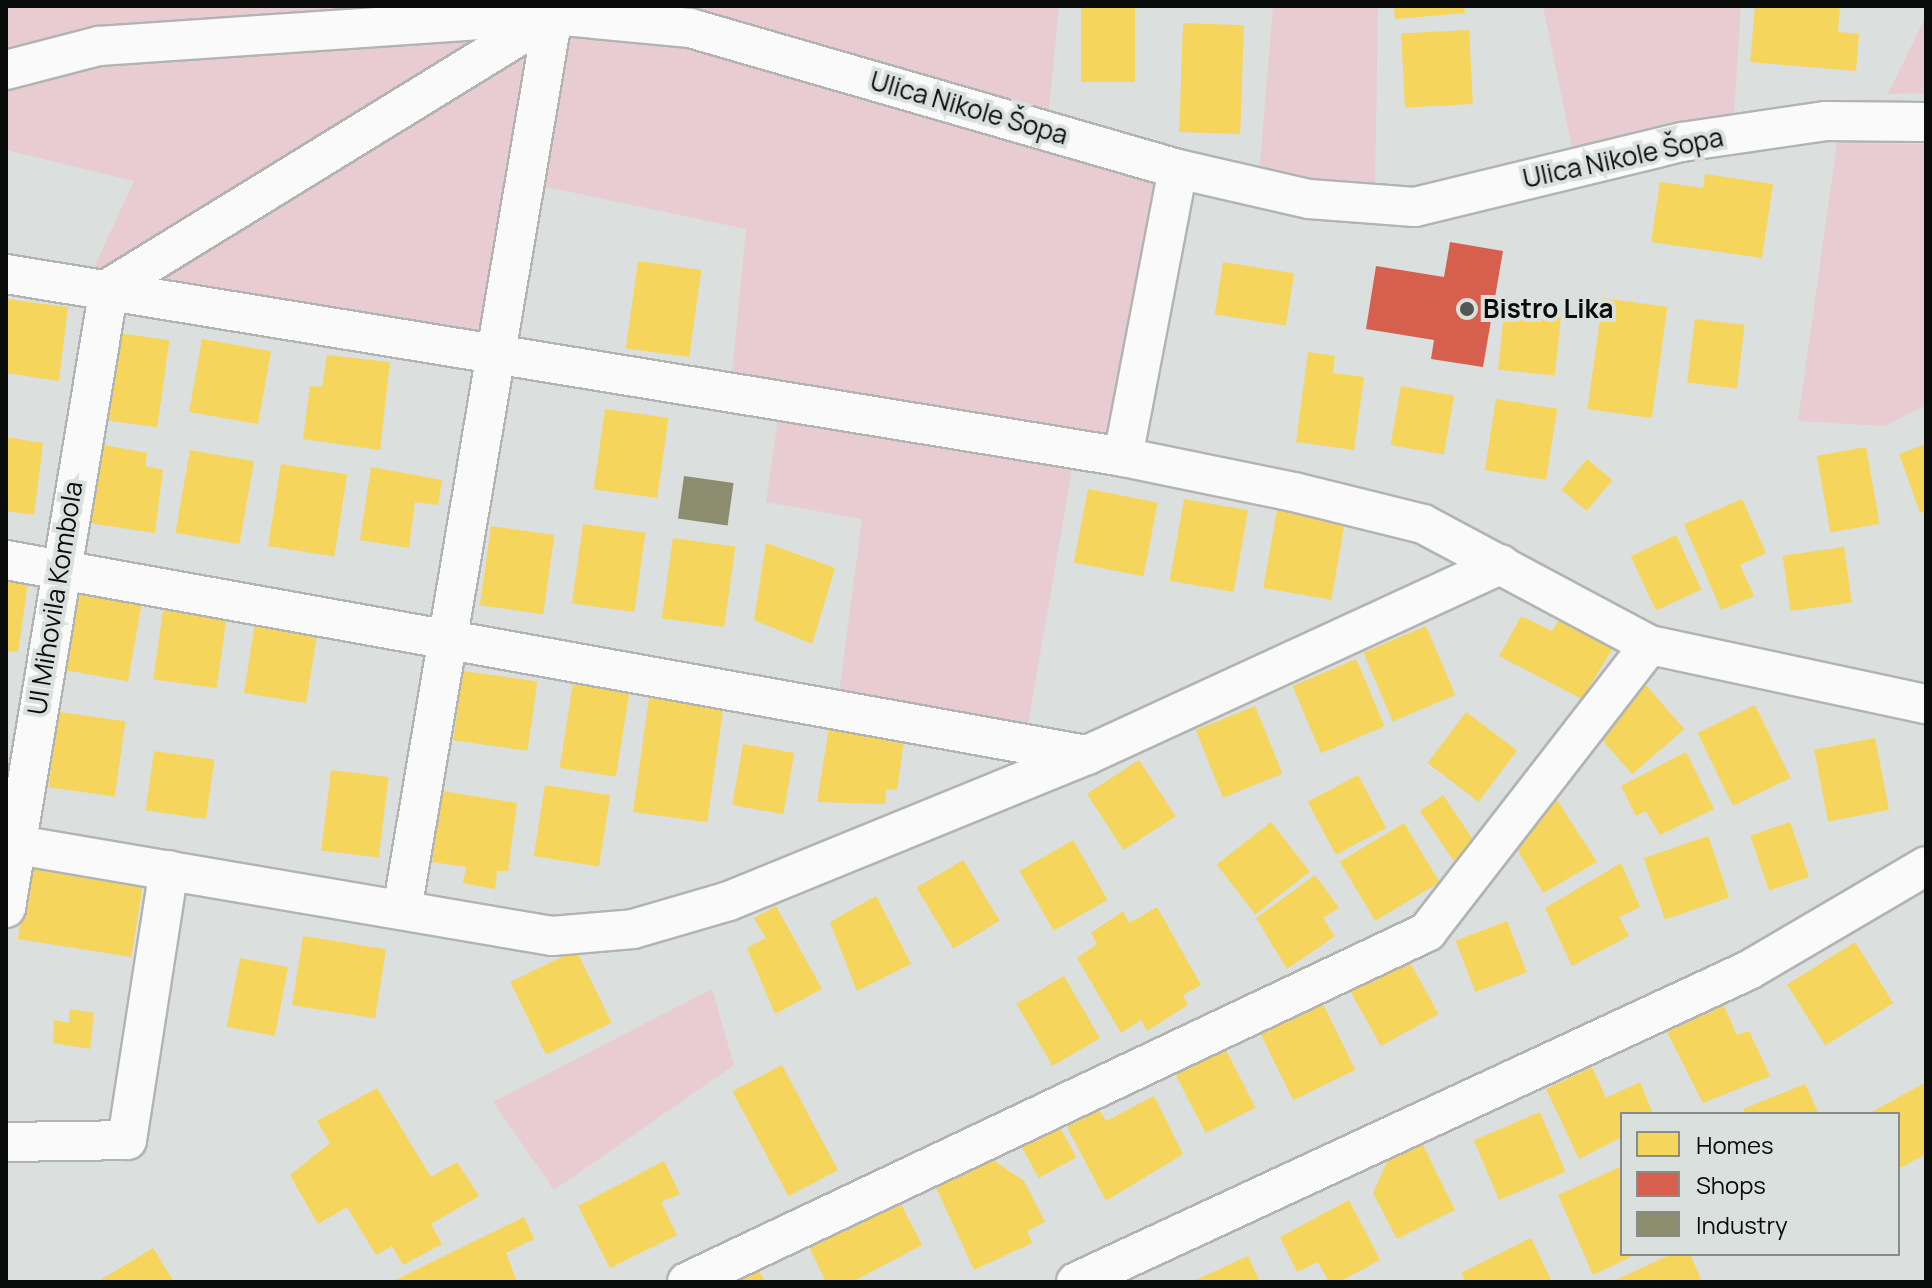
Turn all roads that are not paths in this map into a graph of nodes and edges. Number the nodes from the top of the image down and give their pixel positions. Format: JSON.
{"nodes":[{"id":1,"x":553,"y":15,"type":"junction"},
{"id":2,"x":6,"y":70,"type":"edge"},
{"id":3,"x":1926,"y":122,"type":"edge"},
{"id":4,"x":1178,"y":169,"type":"junction"},
{"id":5,"x":6,"y":274,"type":"edge"},
{"id":6,"x":109,"y":288,"type":"junction"},
{"id":7,"x":495,"y":360,"type":"junction"},
{"id":8,"x":1123,"y":457,"type":"junction"},
{"id":9,"x":6,"y":560,"type":"edge"},
{"id":10,"x":1501,"y":565,"type":"junction"},
{"id":11,"x":58,"y":569,"type":"junction"},
{"id":12,"x":447,"y":639,"type":"junction"},
{"id":13,"x":1650,"y":645,"type":"junction"},
{"id":14,"x":1926,"y":704,"type":"edge"},
{"id":15,"x":1087,"y":755,"type":"junction"},
{"id":16,"x":12,"y":844,"type":"edge"},
{"id":17,"x":1926,"y":866,"type":"edge"},
{"id":18,"x":169,"y":870,"type":"junction"},
{"id":19,"x":6,"y":908,"type":"edge"},
{"id":20,"x":402,"y":910,"type":"junction"},
{"id":21,"x":6,"y":1142,"type":"edge"},
{"id":22,"x":687,"y":1282,"type":"edge"},
{"id":23,"x":1076,"y":1282,"type":"edge"}],
"edges":[{"from":1,"to":2,"type":"street","name":"Ulica Nikole Šopa"},
{"from":1,"to":4,"type":"street","name":"Ulica Nikole Šopa"},
{"from":1,"to":6,"type":"street"},
{"from":1,"to":7,"type":"street"},
{"from":3,"to":4,"type":"street","name":"Ulica Nikole Šopa"},
{"from":4,"to":8,"type":"street"},
{"from":5,"to":6,"type":"street"},
{"from":6,"to":7,"type":"street"},
{"from":6,"to":11,"type":"street","name":"Ul Mihovila Kombola"},
{"from":7,"to":8,"type":"street"},
{"from":7,"to":12,"type":"street"},
{"from":8,"to":10,"type":"street"},
{"from":9,"to":11,"type":"street"},
{"from":10,"to":13,"type":"street"},
{"from":10,"to":15,"type":"street"},
{"from":11,"to":12,"type":"street"},
{"from":11,"to":16,"type":"street","name":"Ul Mihovila Kombola"},
{"from":12,"to":15,"type":"street"},
{"from":12,"to":20,"type":"street"},
{"from":13,"to":14,"type":"street"},
{"from":13,"to":22,"type":"street"},
{"from":15,"to":20,"type":"street"},
{"from":16,"to":18,"type":"street"},
{"from":16,"to":19,"type":"street","name":"Ul Mihovila Kombola"},
{"from":17,"to":23,"type":"street"},
{"from":18,"to":20,"type":"street"},
{"from":18,"to":21,"type":"street"}]}
